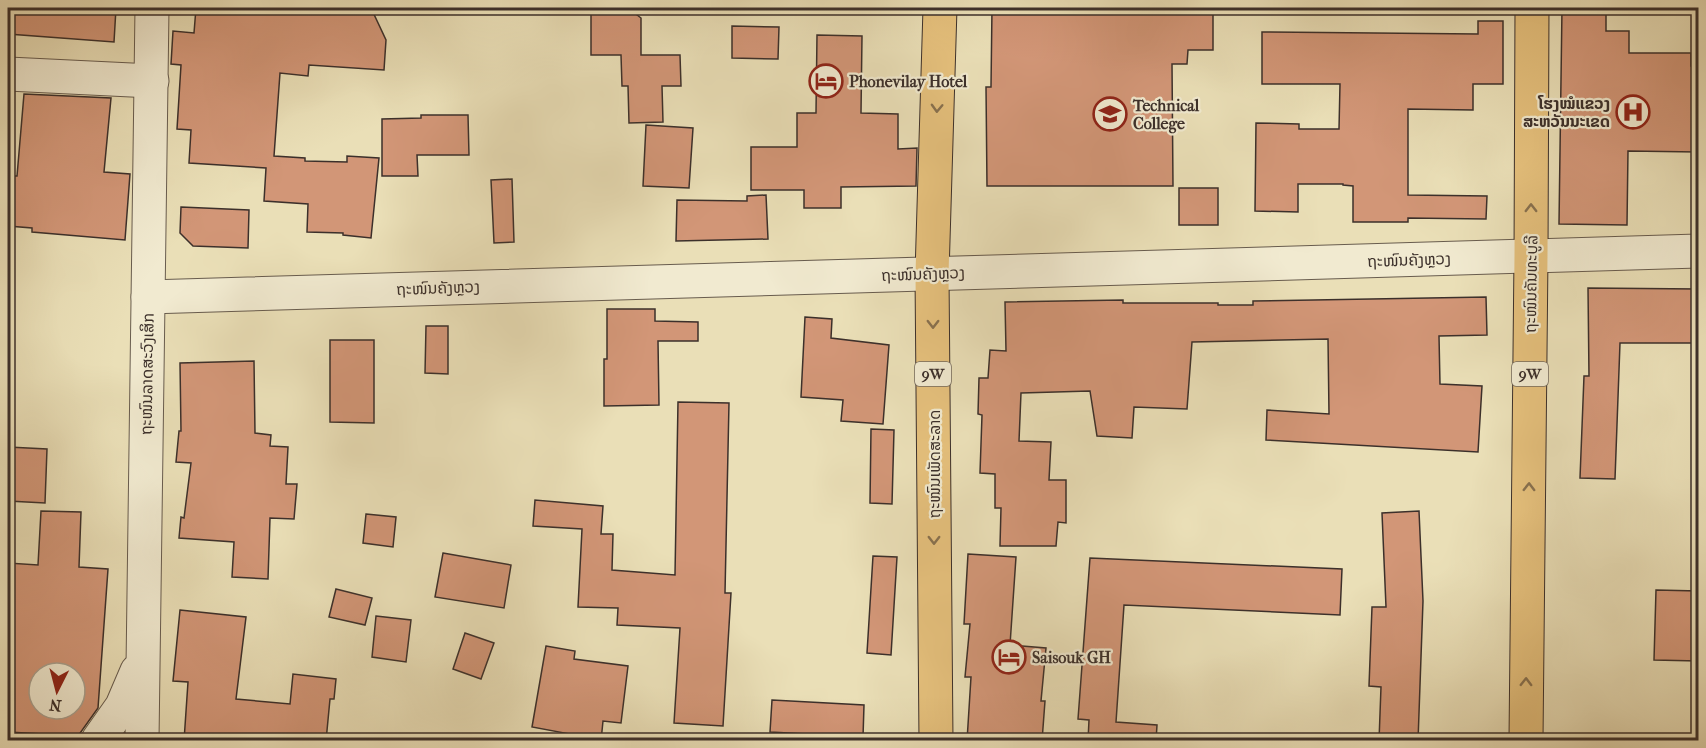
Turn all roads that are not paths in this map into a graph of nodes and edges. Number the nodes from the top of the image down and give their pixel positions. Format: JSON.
{"nodes":[{"id":1,"x":152,"y":8,"type":"edge"},
{"id":2,"x":940,"y":8,"type":"edge"},
{"id":3,"x":1532,"y":8,"type":"edge"},
{"id":4,"x":8,"y":74,"type":"edge"},
{"id":5,"x":152,"y":81,"type":"junction"},
{"id":6,"x":1698,"y":251,"type":"edge"},
{"id":7,"x":1531,"y":256,"type":"junction"},
{"id":8,"x":932,"y":274,"type":"junction"},
{"id":9,"x":148,"y":297,"type":"junction"},
{"id":10,"x":143,"y":648,"type":"junction"},
{"id":11,"x":98,"y":741,"type":"edge"},
{"id":12,"x":142,"y":741,"type":"edge"},
{"id":13,"x":936,"y":741,"type":"edge"},
{"id":14,"x":1526,"y":741,"type":"edge"}],
"edges":[{"from":1,"to":5,"type":"street","name":"ຖະໜົນລາດສະວົງເສິກ"},
{"from":2,"to":8,"type":"main road","name":"ຖະໜົນເພັດສະລາດ","number":"9W","one_way":true},
{"from":7,"to":3,"type":"main road","name":"ຖະໜົນຄັນທະບູລີ","number":"9W","one_way":true},
{"from":4,"to":5,"type":"street"},
{"from":5,"to":9,"type":"street","name":"ຖະໜົນລາດສະວົງເສິກ"},
{"from":6,"to":7,"type":"street","name":"ຖະໜົນຄັງຫຼວງ"},
{"from":7,"to":8,"type":"street","name":"ຖະໜົນຄັງຫຼວງ"},
{"from":14,"to":7,"type":"main road","name":"ຖະໜົນຄັນທະບູລີ","number":"9W","one_way":true},
{"from":8,"to":9,"type":"street","name":"ຖະໜົນຄັງຫຼວງ"},
{"from":8,"to":13,"type":"main road","name":"ຖະໜົນເພັດສະລາດ","number":"9W","one_way":true},
{"from":9,"to":10,"type":"street","name":"ຖະໜົນລາດສະວົງເສິກ"},
{"from":10,"to":11,"type":"street"},
{"from":10,"to":12,"type":"street","name":"ຖະໜົນລາດສະວົງເສິກ"}]}
